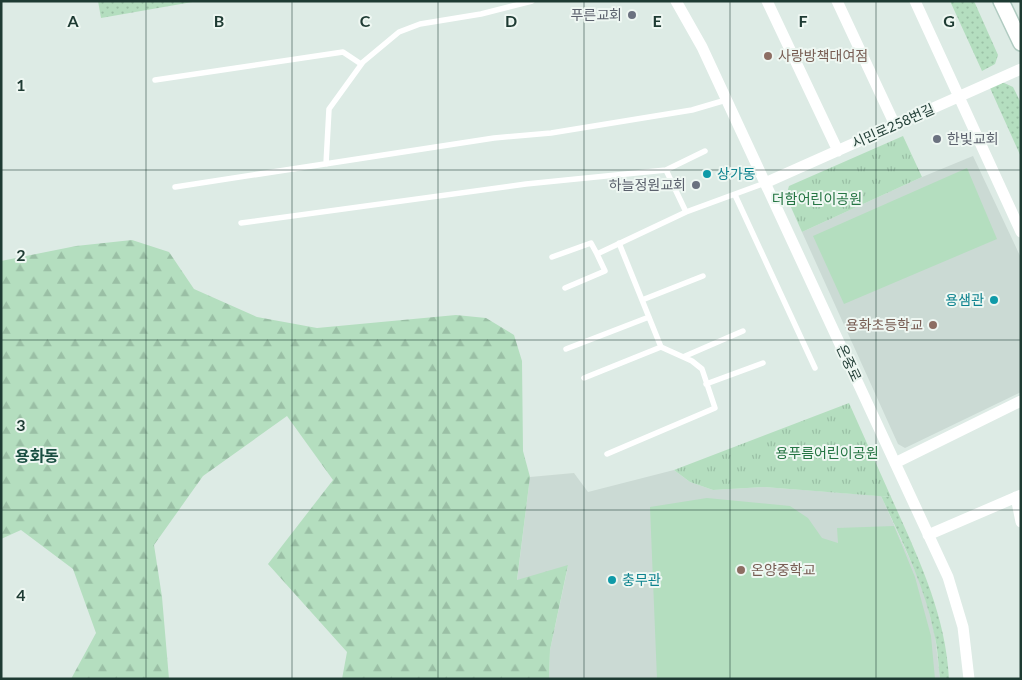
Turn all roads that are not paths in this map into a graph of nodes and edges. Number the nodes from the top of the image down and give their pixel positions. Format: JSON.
{"nodes":[{"id":1,"x":532,"y":1,"type":"edge"},
{"id":2,"x":676,"y":1,"type":"edge"},
{"id":3,"x":767,"y":1,"type":"edge"},
{"id":4,"x":837,"y":1,"type":"edge"},
{"id":5,"x":916,"y":1,"type":"edge"},
{"id":6,"x":1001,"y":1,"type":"edge"},
{"id":7,"x":1021,"y":43,"type":"edge"},
{"id":8,"x":361,"y":64,"type":"junction"},
{"id":9,"x":1021,"y":69,"type":"edge"},
{"id":10,"x":155,"y":80,"type":"dead end"},
{"id":11,"x":959,"y":96,"type":"junction"},
{"id":12,"x":726,"y":100,"type":"junction"},
{"id":13,"x":895,"y":125,"type":"junction"},
{"id":14,"x":704,"y":151,"type":"dead end"},
{"id":15,"x":838,"y":151,"type":"junction"},
{"id":16,"x":326,"y":164,"type":"junction"},
{"id":17,"x":666,"y":170,"type":"junction"},
{"id":18,"x":765,"y":183,"type":"junction"},
{"id":19,"x":175,"y":187,"type":"dead end"},
{"id":20,"x":735,"y":195,"type":"junction"},
{"id":21,"x":686,"y":212,"type":"junction"},
{"id":22,"x":241,"y":223,"type":"dead end"},
{"id":23,"x":1021,"y":232,"type":"edge"},
{"id":24,"x":619,"y":243,"type":"junction"},
{"id":25,"x":597,"y":254,"type":"junction"},
{"id":26,"x":552,"y":258,"type":"dead end"},
{"id":27,"x":703,"y":276,"type":"dead end"},
{"id":28,"x":565,"y":288,"type":"dead end"},
{"id":29,"x":642,"y":300,"type":"junction"},
{"id":30,"x":649,"y":317,"type":"junction"},
{"id":31,"x":743,"y":331,"type":"dead end"},
{"id":32,"x":661,"y":347,"type":"junction"},
{"id":33,"x":566,"y":349,"type":"dead end"},
{"id":34,"x":683,"y":357,"type":"junction"},
{"id":35,"x":763,"y":363,"type":"dead end"},
{"id":36,"x":815,"y":368,"type":"dead end"},
{"id":37,"x":584,"y":378,"type":"dead end"},
{"id":38,"x":706,"y":384,"type":"junction"},
{"id":39,"x":1021,"y":401,"type":"edge"},
{"id":40,"x":607,"y":454,"type":"dead end"},
{"id":41,"x":895,"y":463,"type":"junction"},
{"id":42,"x":1018,"y":496,"type":"edge"},
{"id":43,"x":1021,"y":522,"type":"edge"},
{"id":44,"x":928,"y":535,"type":"junction"},
{"id":45,"x":969,"y":679,"type":"edge"}],
"edges":[{"from":1,"to":8,"type":"lane"},
{"from":2,"to":12,"type":"street","name":"온중로"},
{"from":3,"to":15,"type":"street"},
{"from":4,"to":13,"type":"street"},
{"from":5,"to":11,"type":"street"},
{"from":6,"to":7,"type":"main road"},
{"from":8,"to":10,"type":"lane"},
{"from":8,"to":16,"type":"lane"},
{"from":9,"to":11,"type":"street","name":"시민로258번길"},
{"from":11,"to":13,"type":"street","name":"시민로258번길"},
{"from":11,"to":23,"type":"street"},
{"from":12,"to":16,"type":"lane"},
{"from":12,"to":18,"type":"street","name":"온중로"},
{"from":13,"to":15,"type":"street","name":"시민로258번길"},
{"from":14,"to":17,"type":"lane"},
{"from":15,"to":18,"type":"street","name":"시민로258번길"},
{"from":16,"to":19,"type":"lane"},
{"from":17,"to":21,"type":"lane"},
{"from":17,"to":22,"type":"lane"},
{"from":18,"to":20,"type":"lane"},
{"from":18,"to":41,"type":"street","name":"온중로"},
{"from":20,"to":21,"type":"lane"},
{"from":20,"to":36,"type":"lane"},
{"from":21,"to":24,"type":"lane"},
{"from":24,"to":25,"type":"lane"},
{"from":24,"to":29,"type":"lane"},
{"from":25,"to":26,"type":"lane"},
{"from":25,"to":28,"type":"lane"},
{"from":27,"to":29,"type":"lane"},
{"from":29,"to":30,"type":"lane"},
{"from":30,"to":32,"type":"lane"},
{"from":30,"to":33,"type":"lane"},
{"from":31,"to":34,"type":"lane"},
{"from":32,"to":34,"type":"lane"},
{"from":32,"to":37,"type":"lane"},
{"from":34,"to":38,"type":"lane"},
{"from":35,"to":38,"type":"lane"},
{"from":38,"to":40,"type":"lane"},
{"from":39,"to":41,"type":"street"},
{"from":41,"to":44,"type":"street","name":"온중로"},
{"from":42,"to":43,"type":"street"},
{"from":42,"to":44,"type":"street"},
{"from":44,"to":45,"type":"street","name":"온중로"}]}
